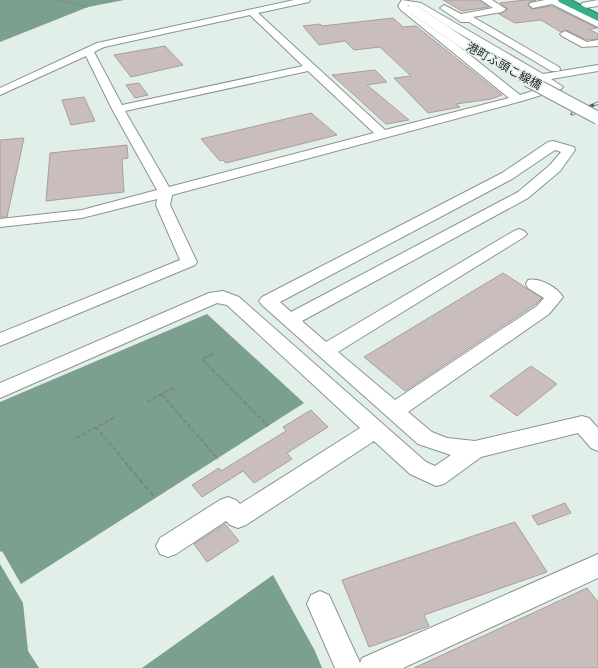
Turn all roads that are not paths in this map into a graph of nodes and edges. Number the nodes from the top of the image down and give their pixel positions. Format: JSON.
{"nodes":[{"id":1,"x":306,"y":0,"type":"edge"},
{"id":2,"x":504,"y":0,"type":"edge"},
{"id":3,"x":556,"y":0,"type":"edge"},
{"id":4,"x":574,"y":0,"type":"edge"},
{"id":5,"x":487,"y":1,"type":"edge"},
{"id":6,"x":435,"y":3,"type":"dead end"},
{"id":7,"x":406,"y":4,"type":"edge"},
{"id":8,"x":598,"y":4,"type":"edge"},
{"id":9,"x":533,"y":5,"type":"dead end"},
{"id":10,"x":584,"y":5,"type":"junction"},
{"id":11,"x":252,"y":12,"type":"junction"},
{"id":12,"x":598,"y":12,"type":"edge"},
{"id":13,"x":459,"y":17,"type":"junction"},
{"id":14,"x":598,"y":22,"type":"edge"},
{"id":15,"x":578,"y":26,"type":"dead end"},
{"id":16,"x":565,"y":34,"type":"dead end"},
{"id":17,"x":598,"y":43,"type":"edge"},
{"id":18,"x":88,"y":51,"type":"junction"},
{"id":19,"x":598,"y":62,"type":"edge"},
{"id":20,"x":311,"y":67,"type":"junction"},
{"id":21,"x":570,"y":67,"type":"dead end"},
{"id":22,"x":598,"y":68,"type":"edge"},
{"id":23,"x":555,"y":69,"type":"dead end"},
{"id":24,"x":541,"y":78,"type":"junction"},
{"id":25,"x":0,"y":92,"type":"edge"},
{"id":26,"x":518,"y":99,"type":"junction"},
{"id":27,"x":118,"y":109,"type":"junction"},
{"id":28,"x":598,"y":118,"type":"edge"},
{"id":29,"x":383,"y":135,"type":"junction"},
{"id":30,"x":164,"y":192,"type":"junction"},
{"id":31,"x":0,"y":223,"type":"edge"},
{"id":32,"x":519,"y":234,"type":"dead end"},
{"id":33,"x":534,"y":284,"type":"dead end"},
{"id":34,"x":290,"y":320,"type":"junction"},
{"id":35,"x":0,"y":340,"type":"edge"},
{"id":36,"x":326,"y":351,"type":"junction"},
{"id":37,"x":0,"y":390,"type":"edge"},
{"id":38,"x":394,"y":410,"type":"junction"},
{"id":39,"x":375,"y":429,"type":"junction"},
{"id":40,"x":598,"y":442,"type":"edge"},
{"id":41,"x":475,"y":450,"type":"junction"},
{"id":42,"x":168,"y":546,"type":"dead end"},
{"id":43,"x":598,"y":566,"type":"edge"},
{"id":44,"x":320,"y":604,"type":"dead end"},
{"id":45,"x":349,"y":668,"type":"edge"},
{"id":46,"x":372,"y":668,"type":"edge"}],
"edges":[{"from":1,"to":11,"type":"street"},
{"from":2,"to":5,"type":"street"},
{"from":3,"to":9,"type":"street"},
{"from":3,"to":14,"type":"highway"},
{"from":4,"to":10,"type":"street"},
{"from":5,"to":13,"type":"street"},
{"from":6,"to":13,"type":"street"},
{"from":7,"to":24,"type":"street"},
{"from":7,"to":26,"type":"street"},
{"from":7,"to":28,"type":"street","name":"港町ふ頭こ線橋","bridge":true},
{"from":8,"to":10,"type":"street"},
{"from":10,"to":12,"type":"street"},
{"from":11,"to":18,"type":"street"},
{"from":11,"to":20,"type":"street"},
{"from":13,"to":23,"type":"street"},
{"from":14,"to":15,"type":"street"},
{"from":16,"to":17,"type":"street"},
{"from":18,"to":25,"type":"street"},
{"from":18,"to":27,"type":"street"},
{"from":19,"to":21,"type":"street"},
{"from":20,"to":27,"type":"street"},
{"from":20,"to":29,"type":"street"},
{"from":22,"to":24,"type":"street"},
{"from":24,"to":26,"type":"street"},
{"from":26,"to":29,"type":"street"},
{"from":27,"to":30,"type":"street"},
{"from":29,"to":30,"type":"street"},
{"from":30,"to":31,"type":"street"},
{"from":30,"to":35,"type":"street"},
{"from":32,"to":36,"type":"street"},
{"from":33,"to":38,"type":"street"},
{"from":34,"to":34,"type":"street"},
{"from":34,"to":36,"type":"street"},
{"from":36,"to":38,"type":"street"},
{"from":37,"to":39,"type":"street"},
{"from":38,"to":41,"type":"street"},
{"from":39,"to":41,"type":"street"},
{"from":39,"to":42,"type":"street"},
{"from":40,"to":41,"type":"street"},
{"from":43,"to":46,"type":"street"},
{"from":44,"to":45,"type":"street"}]}
